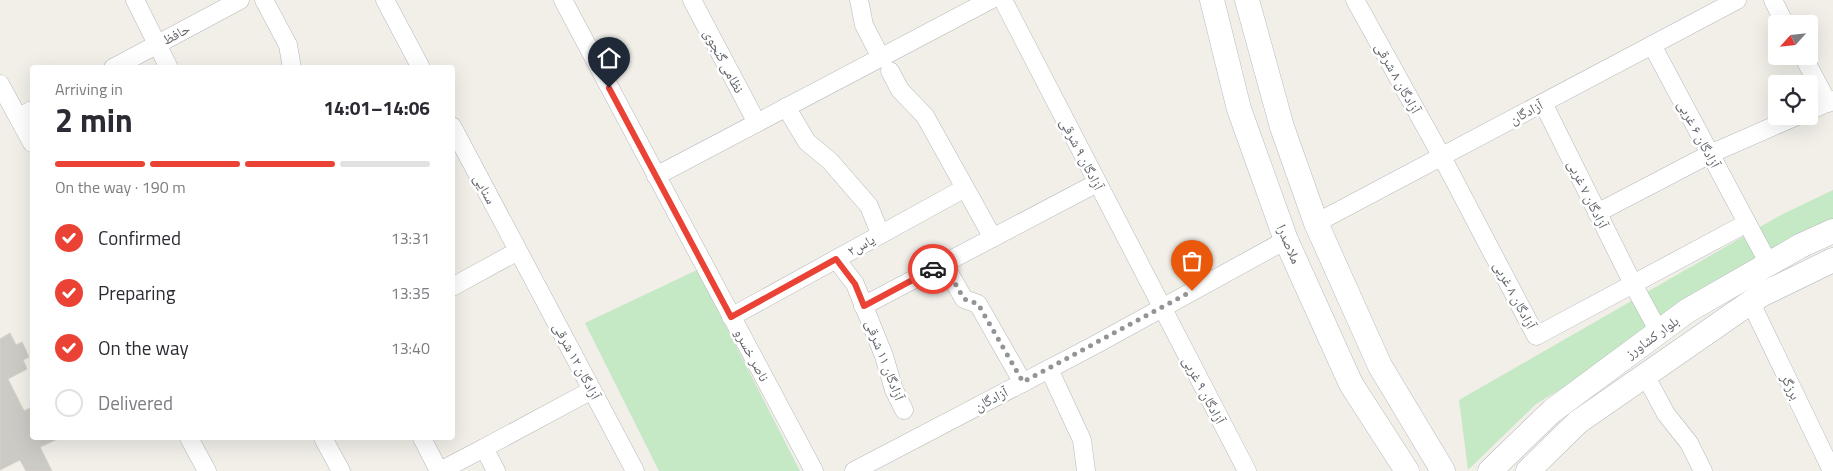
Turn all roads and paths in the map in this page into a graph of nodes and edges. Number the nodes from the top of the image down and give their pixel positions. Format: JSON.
{"nodes":[{"id":1,"x":135,"y":0,"type":"edge"},
{"id":2,"x":240,"y":0,"type":"edge"},
{"id":3,"x":264,"y":0,"type":"edge"},
{"id":4,"x":386,"y":0,"type":"edge"},
{"id":5,"x":562,"y":0,"type":"edge"},
{"id":6,"x":692,"y":0,"type":"edge"},
{"id":7,"x":859,"y":0,"type":"edge"},
{"id":8,"x":990,"y":0,"type":"edge"},
{"id":9,"x":1003,"y":0,"type":"edge"},
{"id":10,"x":1212,"y":0,"type":"edge"},
{"id":11,"x":1247,"y":0,"type":"edge"},
{"id":12,"x":1355,"y":0,"type":"edge"},
{"id":13,"x":1737,"y":0,"type":"edge"},
{"id":14,"x":1773,"y":0,"type":"edge"},
{"id":15,"x":1781,"y":15,"type":"edge"},
{"id":16,"x":157,"y":44,"type":"junction"},
{"id":17,"x":1652,"y":45,"type":"junction"},
{"id":18,"x":886,"y":64,"type":"junction"},
{"id":19,"x":118,"y":65,"type":"edge"},
{"id":20,"x":168,"y":65,"type":"edge"},
{"id":21,"x":291,"y":65,"type":"edge"},
{"id":22,"x":419,"y":65,"type":"edge"},
{"id":23,"x":1808,"y":65,"type":"edge"},
{"id":24,"x":0,"y":84,"type":"edge"},
{"id":25,"x":1830,"y":101,"type":"edge"},
{"id":26,"x":1543,"y":103,"type":"junction"},
{"id":27,"x":786,"y":107,"type":"junction"},
{"id":28,"x":1818,"y":107,"type":"edge"},
{"id":29,"x":26,"y":114,"type":"edge"},
{"id":30,"x":757,"y":122,"type":"junction"},
{"id":31,"x":1776,"y":125,"type":"edge"},
{"id":32,"x":455,"y":132,"type":"edge"},
{"id":33,"x":30,"y":133,"type":"edge"},
{"id":34,"x":1710,"y":154,"type":"junction"},
{"id":35,"x":1442,"y":157,"type":"junction"},
{"id":36,"x":656,"y":176,"type":"junction"},
{"id":37,"x":1097,"y":183,"type":"junction"},
{"id":38,"x":965,"y":188,"type":"junction"},
{"id":39,"x":1598,"y":213,"type":"junction"},
{"id":40,"x":1747,"y":223,"type":"junction"},
{"id":41,"x":1316,"y":224,"type":"junction"},
{"id":42,"x":877,"y":226,"type":"dead end"},
{"id":43,"x":1833,"y":231,"type":"edge"},
{"id":44,"x":993,"y":238,"type":"junction"},
{"id":45,"x":1286,"y":240,"type":"junction"},
{"id":46,"x":518,"y":251,"type":"junction"},
{"id":47,"x":836,"y":259,"type":"junction"},
{"id":48,"x":1833,"y":260,"type":"edge"},
{"id":49,"x":944,"y":264,"type":"junction"},
{"id":50,"x":1769,"y":264,"type":"junction"},
{"id":51,"x":1633,"y":284,"type":"junction"},
{"id":52,"x":455,"y":285,"type":"edge"},
{"id":53,"x":1751,"y":303,"type":"junction"},
{"id":54,"x":864,"y":306,"type":"junction"},
{"id":55,"x":1161,"y":308,"type":"junction"},
{"id":56,"x":731,"y":317,"type":"junction"},
{"id":57,"x":1659,"y":332,"type":"junction"},
{"id":58,"x":1049,"y":369,"type":"junction"},
{"id":59,"x":1645,"y":375,"type":"junction"},
{"id":60,"x":1023,"y":382,"type":"junction"},
{"id":61,"x":592,"y":390,"type":"junction"},
{"id":62,"x":904,"y":410,"type":"dead end"},
{"id":63,"x":190,"y":440,"type":"edge"},
{"id":64,"x":324,"y":440,"type":"edge"},
{"id":65,"x":423,"y":440,"type":"edge"},
{"id":66,"x":484,"y":448,"type":"junction"},
{"id":67,"x":207,"y":471,"type":"edge"},
{"id":68,"x":341,"y":471,"type":"edge"},
{"id":69,"x":440,"y":471,"type":"edge"},
{"id":70,"x":496,"y":471,"type":"edge"},
{"id":71,"x":635,"y":471,"type":"edge"},
{"id":72,"x":814,"y":471,"type":"edge"},
{"id":73,"x":854,"y":471,"type":"edge"},
{"id":74,"x":1086,"y":471,"type":"edge"},
{"id":75,"x":1247,"y":471,"type":"edge"},
{"id":76,"x":1407,"y":471,"type":"edge"},
{"id":77,"x":1443,"y":471,"type":"edge"},
{"id":78,"x":1490,"y":471,"type":"edge"},
{"id":79,"x":1528,"y":471,"type":"edge"},
{"id":80,"x":1703,"y":471,"type":"edge"},
{"id":81,"x":1832,"y":471,"type":"edge"}],
"edges":[{"from":1,"to":16,"type":"street"},
{"from":2,"to":16,"type":"street","name":"حافظ"},
{"from":3,"to":21,"type":"street"},
{"from":4,"to":22,"type":"street"},
{"from":5,"to":36,"type":"street","name":"ناصر خسرو"},
{"from":6,"to":30,"type":"street","name":"نظامی گنجوی"},
{"from":7,"to":18,"type":"street"},
{"from":8,"to":18,"type":"street"},
{"from":9,"to":37,"type":"street","name":"آزادگان ۹ شرقی"},
{"from":10,"to":45,"type":"main road","name":"ملاصدرا"},
{"from":11,"to":41,"type":"main road"},
{"from":12,"to":35,"type":"street","name":"آزادگان ۸ شرقی"},
{"from":13,"to":17,"type":"street","name":"آزادگان"},
{"from":14,"to":15,"type":"street"},
{"from":16,"to":19,"type":"street","name":"حافظ"},
{"from":16,"to":20,"type":"street"},
{"from":17,"to":26,"type":"street","name":"آزادگان"},
{"from":17,"to":34,"type":"street","name":"آزادگان ۶ غربی"},
{"from":18,"to":27,"type":"street"},
{"from":18,"to":38,"type":"street"},
{"from":23,"to":25,"type":"street"},
{"from":24,"to":29,"type":"street"},
{"from":25,"to":28,"type":"street"},
{"from":26,"to":35,"type":"street","name":"آزادگان"},
{"from":26,"to":39,"type":"street","name":"آزادگان ۷ غربی"},
{"from":27,"to":30,"type":"street"},
{"from":27,"to":42,"type":"street"},
{"from":29,"to":33,"type":"street"},
{"from":30,"to":36,"type":"street"},
{"from":31,"to":34,"type":"street"},
{"from":32,"to":46,"type":"street","name":"سنایی"},
{"from":34,"to":39,"type":"street"},
{"from":34,"to":40,"type":"street","name":"آزادگان ۶ غربی"},
{"from":35,"to":41,"type":"street","name":"آزادگان"},
{"from":35,"to":51,"type":"street","name":"آزادگان ۸ غربی"},
{"from":36,"to":56,"type":"street","name":"ناصر خسرو"},
{"from":37,"to":44,"type":"street"},
{"from":37,"to":55,"type":"street","name":"آزادگان ۹ شرقی"},
{"from":38,"to":44,"type":"street"},
{"from":38,"to":47,"type":"street","name":"یاس۲"},
{"from":39,"to":51,"type":"street","name":"آزادگان ۷ غربی"},
{"from":40,"to":50,"type":"street","name":"آزادگان ۶ غربی"},
{"from":40,"to":51,"type":"street"},
{"from":41,"to":77,"type":"main road"},
{"from":43,"to":50,"type":"main road","name":"بلوار کشاورز"},
{"from":44,"to":49,"type":"street"},
{"from":45,"to":55,"type":"street","name":"آزادگان"},
{"from":45,"to":76,"type":"main road","name":"ملاصدرا"},
{"from":46,"to":52,"type":"street"},
{"from":46,"to":61,"type":"street","name":"آزادگان ۱۲ شرقی"},
{"from":47,"to":54,"type":"street","name":"آزادگان ۱۱ شرقی"},
{"from":47,"to":56,"type":"street","name":"یاس۲"},
{"from":48,"to":53,"type":"main road","name":"بلوار کشاورز"},
{"from":49,"to":54,"type":"street"},
{"from":49,"to":60,"type":"street"},
{"from":50,"to":57,"type":"main road","name":"بلوار کشاورز"},
{"from":51,"to":57,"type":"street","name":"آزادگان ۷ غربی"},
{"from":53,"to":59,"type":"main road","name":"بلوار کشاورز"},
{"from":53,"to":81,"type":"street","name":"برزگر"},
{"from":54,"to":62,"type":"street","name":"آزادگان ۱۱ شرقی"},
{"from":55,"to":58,"type":"street","name":"آزادگان"},
{"from":55,"to":75,"type":"street","name":"آزادگان ۹ غربی"},
{"from":56,"to":72,"type":"street","name":"ناصر خسرو"},
{"from":57,"to":78,"type":"main road","name":"بلوار کشاورز"},
{"from":58,"to":60,"type":"street","name":"آزادگان"},
{"from":58,"to":74,"type":"street"},
{"from":59,"to":79,"type":"main road","name":"بلوار کشاورز"},
{"from":59,"to":80,"type":"street"},
{"from":60,"to":73,"type":"street","name":"آزادگان"},
{"from":61,"to":66,"type":"street"},
{"from":61,"to":71,"type":"street","name":"آزادگان ۱۲ شرقی"},
{"from":63,"to":67,"type":"street"},
{"from":64,"to":68,"type":"street"},
{"from":65,"to":69,"type":"street"},
{"from":66,"to":69,"type":"street"},
{"from":66,"to":70,"type":"street"}]}
